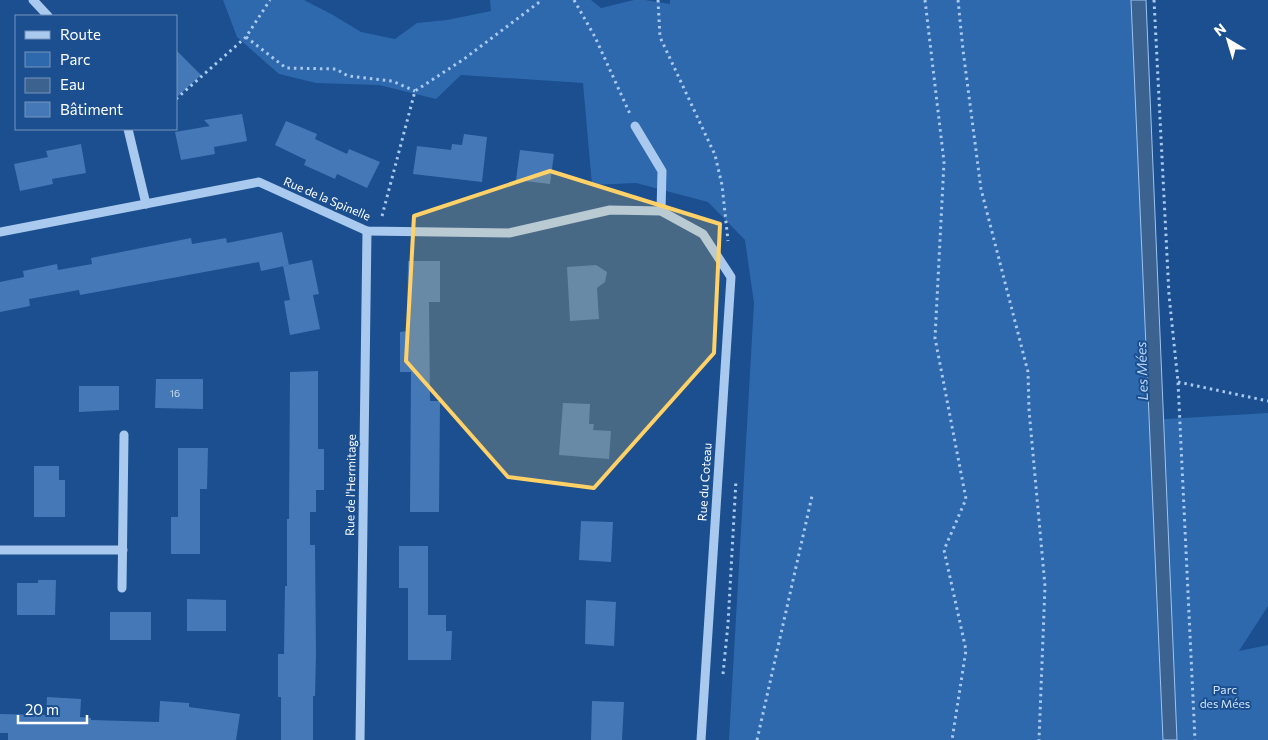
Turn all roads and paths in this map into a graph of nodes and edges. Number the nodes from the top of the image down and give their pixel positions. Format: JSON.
{"nodes":[{"id":1,"x":33,"y":0,"type":"edge"},
{"id":2,"x":270,"y":0,"type":"edge"},
{"id":3,"x":542,"y":0,"type":"edge"},
{"id":4,"x":574,"y":0,"type":"edge"},
{"id":5,"x":658,"y":0,"type":"edge"},
{"id":6,"x":925,"y":0,"type":"edge"},
{"id":7,"x":958,"y":0,"type":"edge"},
{"id":8,"x":1154,"y":0,"type":"edge"},
{"id":9,"x":47,"y":15,"type":"edge"},
{"id":10,"x":246,"y":37,"type":"junction"},
{"id":11,"x":415,"y":91,"type":"junction"},
{"id":12,"x":178,"y":97,"type":"edge"},
{"id":13,"x":635,"y":126,"type":"joint"},
{"id":14,"x":128,"y":130,"type":"edge"},
{"id":15,"x":146,"y":204,"type":"junction"},
{"id":16,"x":660,"y":211,"type":"junction"},
{"id":17,"x":366,"y":231,"type":"junction"},
{"id":18,"x":0,"y":232,"type":"edge"},
{"id":19,"x":378,"y":232,"type":"junction"},
{"id":20,"x":703,"y":234,"type":"joint"},
{"id":21,"x":728,"y":250,"type":"dead end"},
{"id":22,"x":1178,"y":382,"type":"junction"},
{"id":23,"x":1268,"y":401,"type":"edge"},
{"id":24,"x":124,"y":436,"type":"dead end"},
{"id":25,"x":812,"y":496,"type":"dead end"},
{"id":26,"x":0,"y":550,"type":"edge"},
{"id":27,"x":123,"y":550,"type":"junction"},
{"id":28,"x":122,"y":588,"type":"dead end"},
{"id":29,"x":360,"y":740,"type":"edge"},
{"id":30,"x":701,"y":740,"type":"edge"},
{"id":31,"x":757,"y":740,"type":"edge"},
{"id":32,"x":952,"y":740,"type":"edge"},
{"id":33,"x":1039,"y":740,"type":"edge"},
{"id":34,"x":1195,"y":740,"type":"edge"}],
"edges":[{"from":1,"to":9,"type":"street"},
{"from":2,"to":10,"type":"path"},
{"from":3,"to":11,"type":"path"},
{"from":4,"to":13,"type":"path"},
{"from":5,"to":21,"type":"path"},
{"from":6,"to":32,"type":"path"},
{"from":7,"to":33,"type":"path"},
{"from":8,"to":22,"type":"path"},
{"from":10,"to":11,"type":"path"},
{"from":10,"to":12,"type":"path"},
{"from":11,"to":19,"type":"path"},
{"from":13,"to":16,"type":"street"},
{"from":14,"to":15,"type":"street"},
{"from":15,"to":17,"type":"street","name":"Rue de la Spinelle"},
{"from":15,"to":18,"type":"street","name":"Rue de la Spinelle"},
{"from":16,"to":19,"type":"street","name":"Rue de la Spinelle"},
{"from":16,"to":20,"type":"street","name":"Rue de la Spinelle"},
{"from":17,"to":19,"type":"street","name":"Rue de la Spinelle"},
{"from":17,"to":29,"type":"street","name":"Rue de l'Hermitage"},
{"from":20,"to":30,"type":"street","name":"Rue du Coteau"},
{"from":22,"to":23,"type":"path"},
{"from":22,"to":34,"type":"path"},
{"from":24,"to":27,"type":"street"},
{"from":25,"to":31,"type":"path"},
{"from":26,"to":27,"type":"street"},
{"from":27,"to":28,"type":"street"}]}
